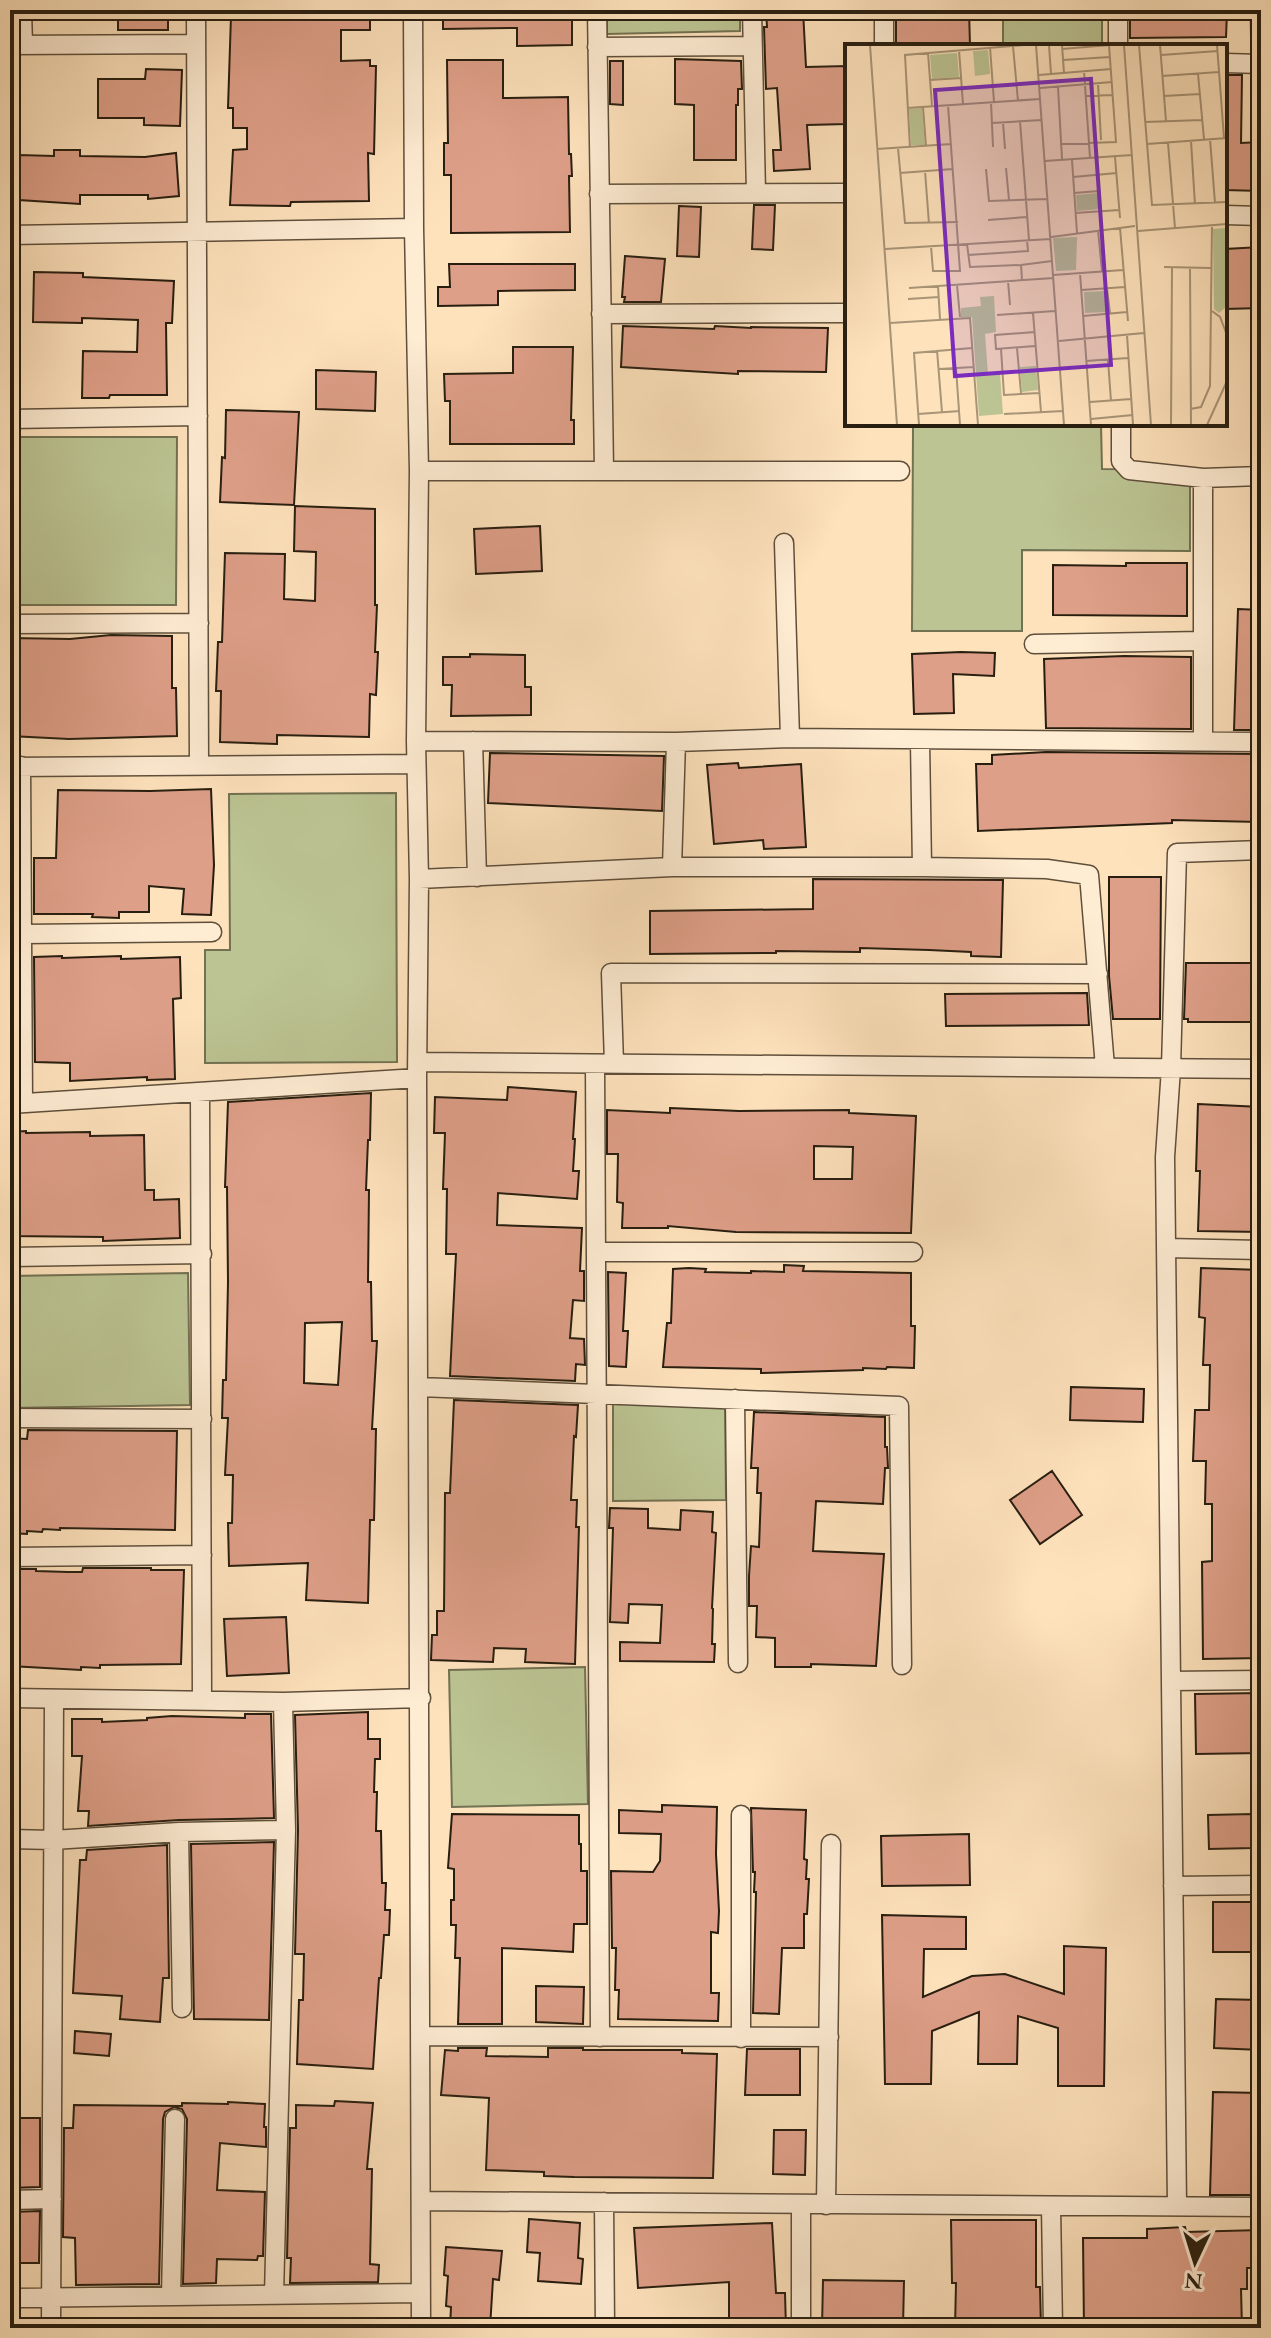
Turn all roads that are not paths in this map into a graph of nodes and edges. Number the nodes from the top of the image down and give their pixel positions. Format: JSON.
{"nodes":[{"id":1,"x":22,"y":10,"type":"edge"},
{"id":2,"x":196,"y":10,"type":"edge"},
{"id":3,"x":413,"y":10,"type":"edge"},
{"id":4,"x":597,"y":10,"type":"edge"},
{"id":5,"x":752,"y":10,"type":"edge"},
{"id":6,"x":884,"y":10,"type":"edge"},
{"id":7,"x":1118,"y":10,"type":"edge"},
{"id":8,"x":1260,"y":10,"type":"edge"},
{"id":9,"x":196,"y":44,"type":"junction"},
{"id":10,"x":884,"y":44,"type":"edge"},
{"id":11,"x":1118,"y":44,"type":"edge"},
{"id":12,"x":16,"y":45,"type":"edge"},
{"id":13,"x":753,"y":46,"type":"junction"},
{"id":14,"x":597,"y":47,"type":"junction"},
{"id":15,"x":1227,"y":63,"type":"edge"},
{"id":16,"x":1261,"y":63,"type":"edge"},
{"id":17,"x":756,"y":193,"type":"junction"},
{"id":18,"x":845,"y":193,"type":"edge"},
{"id":19,"x":599,"y":194,"type":"junction"},
{"id":20,"x":1227,"y":215,"type":"edge"},
{"id":21,"x":1261,"y":216,"type":"edge"},
{"id":22,"x":414,"y":228,"type":"junction"},
{"id":23,"x":197,"y":232,"type":"junction"},
{"id":24,"x":10,"y":235,"type":"edge"},
{"id":25,"x":845,"y":313,"type":"edge"},
{"id":26,"x":601,"y":314,"type":"junction"},
{"id":27,"x":198,"y":416,"type":"junction"},
{"id":28,"x":10,"y":419,"type":"edge"},
{"id":29,"x":1121,"y":426,"type":"edge"},
{"id":30,"x":604,"y":470,"type":"junction"},
{"id":31,"x":419,"y":471,"type":"junction"},
{"id":32,"x":900,"y":471,"type":"dead end"},
{"id":33,"x":1261,"y":476,"type":"edge"},
{"id":34,"x":1203,"y":478,"type":"junction"},
{"id":35,"x":784,"y":543,"type":"dead end"},
{"id":36,"x":199,"y":623,"type":"junction"},
{"id":37,"x":10,"y":624,"type":"edge"},
{"id":38,"x":1202,"y":641,"type":"junction"},
{"id":39,"x":1034,"y":644,"type":"dead end"},
{"id":40,"x":790,"y":738,"type":"junction"},
{"id":41,"x":416,"y":741,"type":"junction"},
{"id":42,"x":473,"y":741,"type":"junction"},
{"id":43,"x":920,"y":741,"type":"junction"},
{"id":44,"x":1203,"y":741,"type":"junction"},
{"id":45,"x":676,"y":742,"type":"junction"},
{"id":46,"x":1261,"y":742,"type":"edge"},
{"id":47,"x":416,"y":764,"type":"junction"},
{"id":48,"x":199,"y":765,"type":"junction"},
{"id":49,"x":16,"y":766,"type":"edge"},
{"id":50,"x":1261,"y":850,"type":"edge"},
{"id":51,"x":672,"y":867,"type":"junction"},
{"id":52,"x":922,"y":867,"type":"junction"},
{"id":53,"x":477,"y":877,"type":"junction"},
{"id":54,"x":419,"y":879,"type":"junction"},
{"id":55,"x":212,"y":932,"type":"dead end"},
{"id":56,"x":23,"y":934,"type":"junction"},
{"id":57,"x":1098,"y":974,"type":"junction"},
{"id":58,"x":605,"y":1064,"type":"junction"},
{"id":59,"x":1105,"y":1067,"type":"junction"},
{"id":60,"x":1171,"y":1068,"type":"junction"},
{"id":61,"x":1261,"y":1069,"type":"edge"},
{"id":62,"x":417,"y":1070,"type":"junction"},
{"id":63,"x":200,"y":1093,"type":"junction"},
{"id":64,"x":17,"y":1103,"type":"edge"},
{"id":65,"x":1166,"y":1248,"type":"junction"},
{"id":66,"x":1261,"y":1250,"type":"edge"},
{"id":67,"x":597,"y":1252,"type":"junction"},
{"id":68,"x":913,"y":1252,"type":"dead end"},
{"id":69,"x":202,"y":1254,"type":"junction"},
{"id":70,"x":10,"y":1257,"type":"edge"},
{"id":71,"x":419,"y":1387,"type":"junction"},
{"id":72,"x":597,"y":1393,"type":"junction"},
{"id":73,"x":735,"y":1399,"type":"junction"},
{"id":74,"x":10,"y":1418,"type":"edge"},
{"id":75,"x":202,"y":1419,"type":"junction"},
{"id":76,"x":202,"y":1555,"type":"junction"},
{"id":77,"x":10,"y":1557,"type":"edge"},
{"id":78,"x":738,"y":1663,"type":"dead end"},
{"id":79,"x":902,"y":1665,"type":"dead end"},
{"id":80,"x":1261,"y":1680,"type":"edge"},
{"id":81,"x":1171,"y":1681,"type":"junction"},
{"id":82,"x":10,"y":1698,"type":"edge"},
{"id":83,"x":421,"y":1698,"type":"junction"},
{"id":84,"x":54,"y":1700,"type":"junction"},
{"id":85,"x":202,"y":1700,"type":"junction"},
{"id":86,"x":283,"y":1702,"type":"junction"},
{"id":87,"x":741,"y":1815,"type":"dead end"},
{"id":88,"x":286,"y":1830,"type":"junction"},
{"id":89,"x":179,"y":1832,"type":"junction"},
{"id":90,"x":10,"y":1839,"type":"edge"},
{"id":91,"x":53,"y":1840,"type":"junction"},
{"id":92,"x":831,"y":1844,"type":"dead end"},
{"id":93,"x":1261,"y":1885,"type":"edge"},
{"id":94,"x":1173,"y":1886,"type":"junction"},
{"id":95,"x":182,"y":2008,"type":"dead end"},
{"id":96,"x":420,"y":2036,"type":"junction"},
{"id":97,"x":600,"y":2037,"type":"junction"},
{"id":98,"x":829,"y":2037,"type":"junction"},
{"id":99,"x":741,"y":2038,"type":"junction"},
{"id":100,"x":175,"y":2119,"type":"dead end"},
{"id":101,"x":52,"y":2199,"type":"junction"},
{"id":102,"x":10,"y":2200,"type":"edge"},
{"id":103,"x":421,"y":2201,"type":"junction"},
{"id":104,"x":604,"y":2202,"type":"junction"},
{"id":105,"x":801,"y":2204,"type":"junction"},
{"id":106,"x":826,"y":2205,"type":"junction"},
{"id":107,"x":1051,"y":2206,"type":"junction"},
{"id":108,"x":1177,"y":2206,"type":"junction"},
{"id":109,"x":1261,"y":2207,"type":"edge"},
{"id":110,"x":421,"y":2293,"type":"junction"},
{"id":111,"x":274,"y":2295,"type":"junction"},
{"id":112,"x":171,"y":2296,"type":"junction"},
{"id":113,"x":51,"y":2297,"type":"junction"},
{"id":114,"x":10,"y":2298,"type":"edge"},
{"id":115,"x":51,"y":2328,"type":"edge"},
{"id":116,"x":421,"y":2328,"type":"edge"},
{"id":117,"x":605,"y":2328,"type":"edge"},
{"id":118,"x":801,"y":2328,"type":"edge"},
{"id":119,"x":1053,"y":2328,"type":"edge"}],
"edges":[{"from":1,"to":12,"type":"street"},
{"from":2,"to":9,"type":"street"},
{"from":3,"to":22,"type":"street"},
{"from":4,"to":14,"type":"street"},
{"from":5,"to":13,"type":"street"},
{"from":6,"to":10,"type":"street"},
{"from":7,"to":11,"type":"street"},
{"from":8,"to":16,"type":"street"},
{"from":9,"to":12,"type":"street"},
{"from":9,"to":23,"type":"street"},
{"from":13,"to":14,"type":"street"},
{"from":13,"to":17,"type":"street"},
{"from":14,"to":19,"type":"street"},
{"from":15,"to":16,"type":"street"},
{"from":17,"to":18,"type":"street"},
{"from":17,"to":19,"type":"street"},
{"from":19,"to":26,"type":"street"},
{"from":20,"to":21,"type":"street"},
{"from":22,"to":23,"type":"street"},
{"from":22,"to":31,"type":"street"},
{"from":23,"to":24,"type":"street"},
{"from":23,"to":27,"type":"street"},
{"from":25,"to":26,"type":"street"},
{"from":26,"to":30,"type":"street"},
{"from":27,"to":28,"type":"street"},
{"from":27,"to":36,"type":"street"},
{"from":29,"to":34,"type":"street"},
{"from":30,"to":31,"type":"street"},
{"from":30,"to":32,"type":"street"},
{"from":31,"to":41,"type":"street"},
{"from":33,"to":34,"type":"street"},
{"from":34,"to":38,"type":"street"},
{"from":35,"to":40,"type":"street"},
{"from":36,"to":37,"type":"street"},
{"from":36,"to":48,"type":"street"},
{"from":38,"to":39,"type":"street"},
{"from":38,"to":44,"type":"street"},
{"from":40,"to":43,"type":"street"},
{"from":40,"to":45,"type":"street"},
{"from":41,"to":42,"type":"street"},
{"from":41,"to":47,"type":"street"},
{"from":42,"to":45,"type":"street"},
{"from":42,"to":53,"type":"street"},
{"from":43,"to":44,"type":"street"},
{"from":43,"to":52,"type":"street"},
{"from":44,"to":46,"type":"street"},
{"from":45,"to":51,"type":"street"},
{"from":47,"to":48,"type":"street"},
{"from":47,"to":54,"type":"street"},
{"from":48,"to":49,"type":"street"},
{"from":49,"to":56,"type":"street"},
{"from":50,"to":60,"type":"street"},
{"from":51,"to":52,"type":"street"},
{"from":51,"to":53,"type":"street"},
{"from":52,"to":57,"type":"street"},
{"from":53,"to":54,"type":"street"},
{"from":54,"to":62,"type":"street"},
{"from":55,"to":56,"type":"street"},
{"from":56,"to":64,"type":"street"},
{"from":57,"to":58,"type":"street"},
{"from":57,"to":59,"type":"street"},
{"from":58,"to":59,"type":"street"},
{"from":58,"to":62,"type":"street"},
{"from":58,"to":67,"type":"street"},
{"from":59,"to":60,"type":"street"},
{"from":60,"to":61,"type":"street"},
{"from":60,"to":65,"type":"street"},
{"from":62,"to":63,"type":"street"},
{"from":62,"to":71,"type":"street"},
{"from":63,"to":64,"type":"street"},
{"from":63,"to":69,"type":"street"},
{"from":65,"to":66,"type":"street"},
{"from":65,"to":81,"type":"street"},
{"from":67,"to":68,"type":"street"},
{"from":67,"to":72,"type":"street"},
{"from":69,"to":70,"type":"street"},
{"from":69,"to":75,"type":"street"},
{"from":71,"to":72,"type":"street"},
{"from":71,"to":83,"type":"street"},
{"from":72,"to":73,"type":"street"},
{"from":72,"to":97,"type":"street"},
{"from":73,"to":78,"type":"street"},
{"from":73,"to":79,"type":"street"},
{"from":74,"to":75,"type":"street"},
{"from":75,"to":76,"type":"street"},
{"from":76,"to":77,"type":"street"},
{"from":76,"to":85,"type":"street"},
{"from":80,"to":81,"type":"street"},
{"from":81,"to":94,"type":"street"},
{"from":82,"to":84,"type":"street"},
{"from":83,"to":86,"type":"street"},
{"from":83,"to":96,"type":"street"},
{"from":84,"to":85,"type":"street"},
{"from":84,"to":91,"type":"street"},
{"from":85,"to":86,"type":"street"},
{"from":86,"to":88,"type":"street"},
{"from":87,"to":99,"type":"street"},
{"from":88,"to":89,"type":"street"},
{"from":88,"to":111,"type":"street"},
{"from":89,"to":91,"type":"street"},
{"from":89,"to":95,"type":"street"},
{"from":90,"to":91,"type":"street"},
{"from":91,"to":101,"type":"street"},
{"from":92,"to":98,"type":"street"},
{"from":93,"to":94,"type":"street"},
{"from":94,"to":108,"type":"street"},
{"from":96,"to":97,"type":"street"},
{"from":96,"to":103,"type":"street"},
{"from":97,"to":99,"type":"street"},
{"from":98,"to":99,"type":"street"},
{"from":98,"to":106,"type":"street"},
{"from":100,"to":112,"type":"street"},
{"from":101,"to":102,"type":"street"},
{"from":101,"to":113,"type":"street"},
{"from":103,"to":104,"type":"street"},
{"from":103,"to":110,"type":"street"},
{"from":104,"to":105,"type":"street"},
{"from":104,"to":117,"type":"street"},
{"from":105,"to":106,"type":"street"},
{"from":105,"to":118,"type":"street"},
{"from":106,"to":107,"type":"street"},
{"from":107,"to":108,"type":"street"},
{"from":107,"to":119,"type":"street"},
{"from":108,"to":109,"type":"street"},
{"from":110,"to":111,"type":"street"},
{"from":110,"to":116,"type":"street"},
{"from":111,"to":112,"type":"street"},
{"from":112,"to":113,"type":"street"},
{"from":113,"to":114,"type":"street"},
{"from":113,"to":115,"type":"street"}]}
